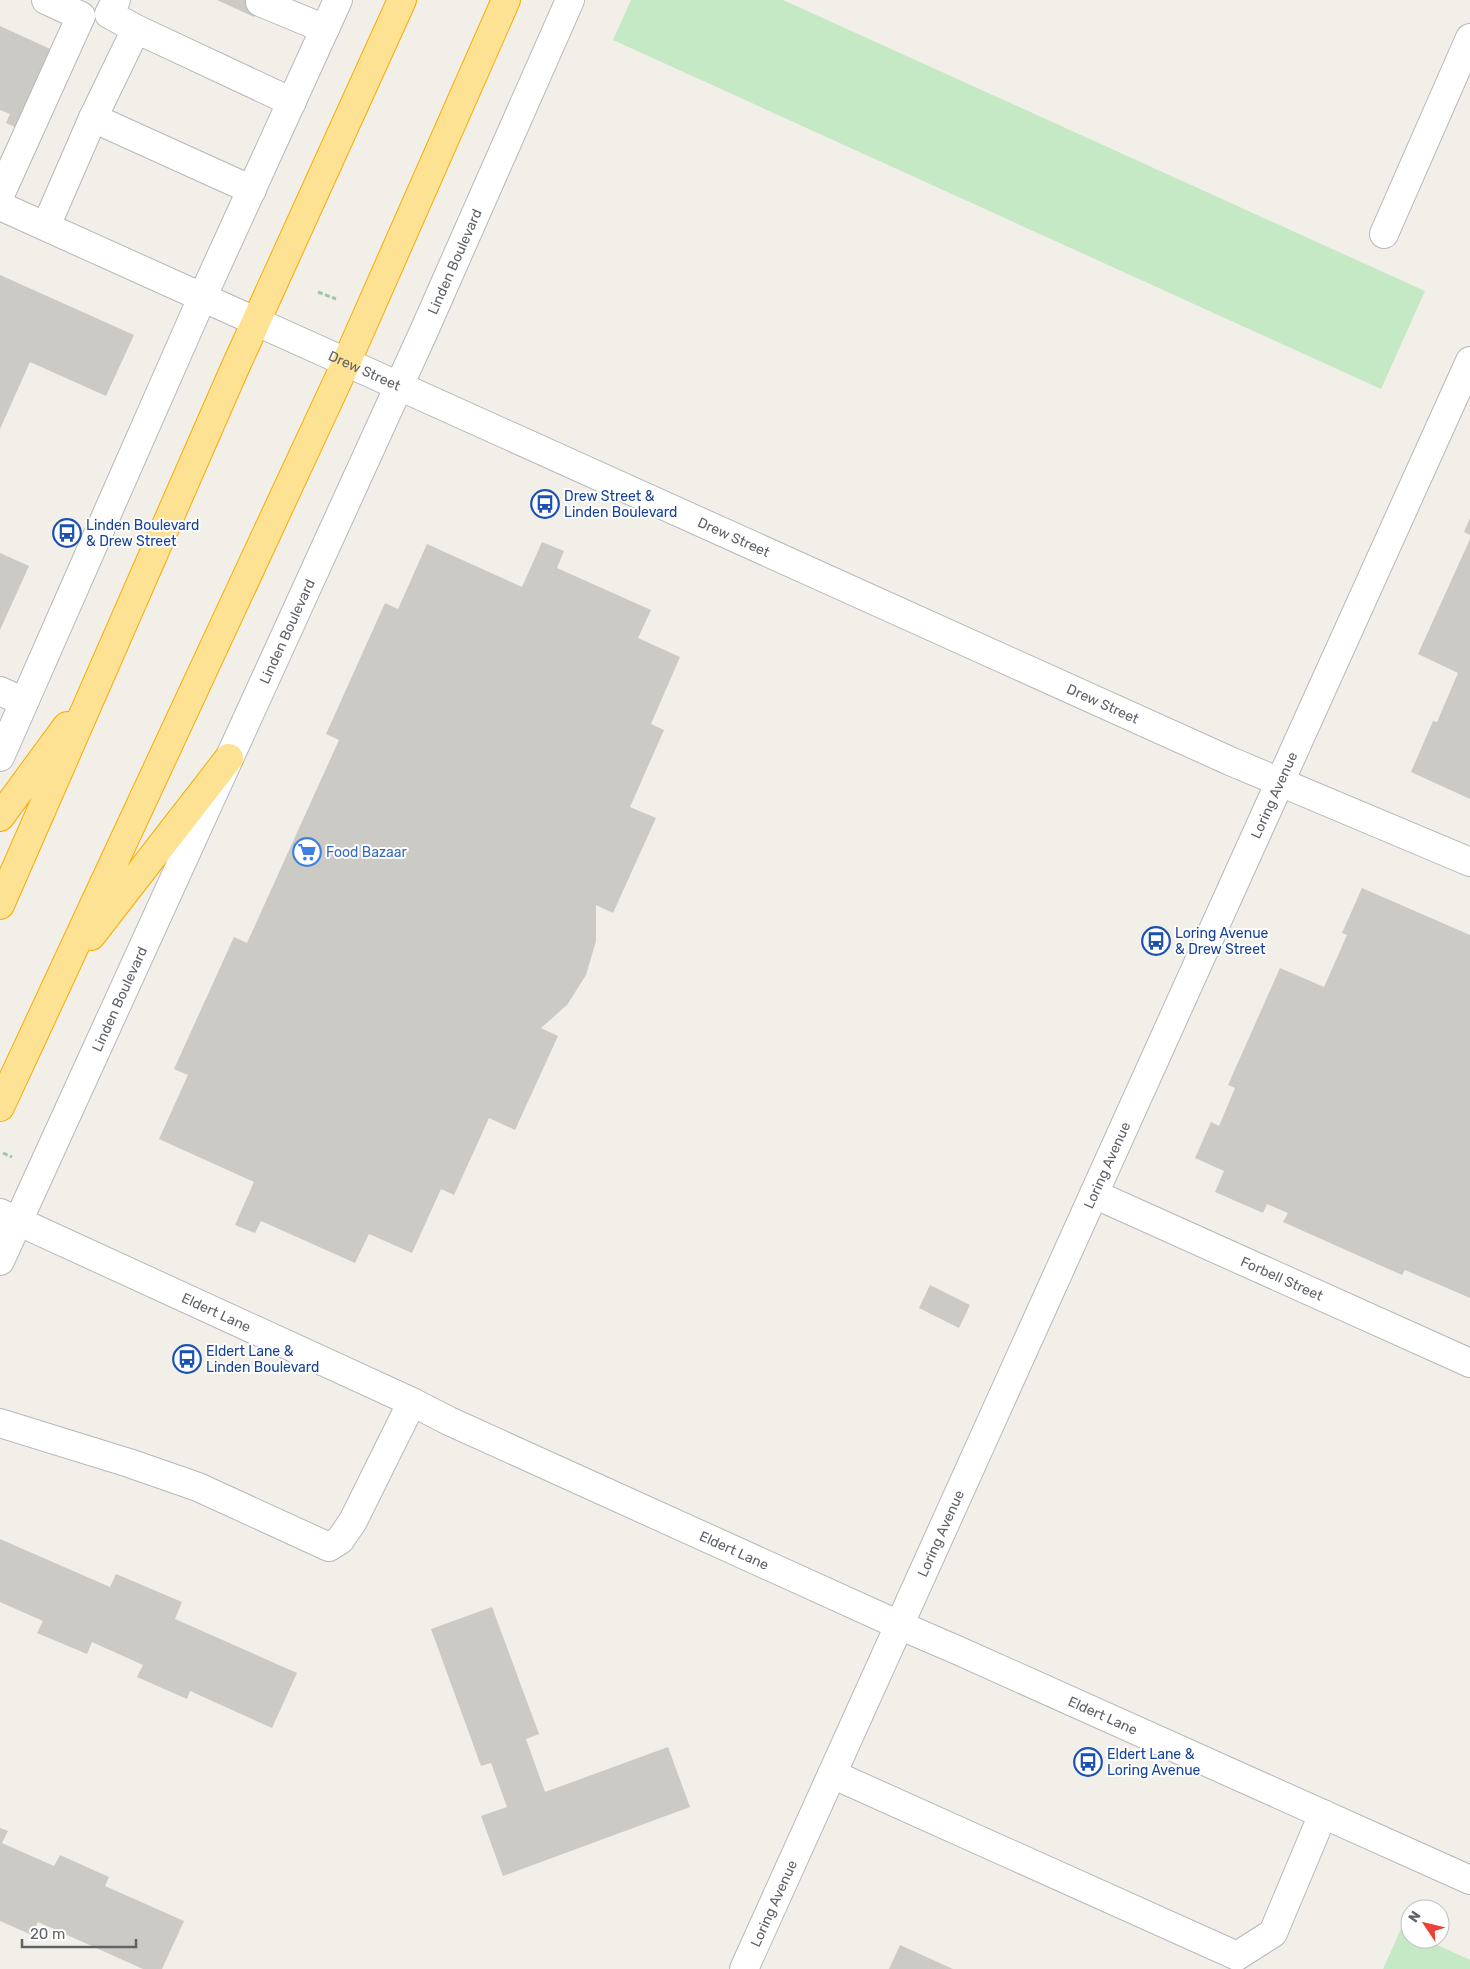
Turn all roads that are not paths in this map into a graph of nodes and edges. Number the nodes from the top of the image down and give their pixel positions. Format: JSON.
{"nodes":[{"id":1,"x":46,"y":0,"type":"edge"},
{"id":2,"x":116,"y":0,"type":"edge"},
{"id":3,"x":338,"y":0,"type":"edge"},
{"id":4,"x":402,"y":0,"type":"edge"},
{"id":5,"x":506,"y":0,"type":"edge"},
{"id":6,"x":570,"y":0,"type":"edge"},
{"id":7,"x":260,"y":2,"type":"dead end"},
{"id":8,"x":136,"y":29,"type":"junction"},
{"id":9,"x":325,"y":29,"type":"junction"},
{"id":10,"x":1470,"y":38,"type":"edge"},
{"id":11,"x":292,"y":102,"type":"junction"},
{"id":12,"x":92,"y":118,"type":"junction"},
{"id":13,"x":252,"y":190,"type":"junction"},
{"id":14,"x":0,"y":195,"type":"edge"},
{"id":15,"x":0,"y":206,"type":"edge"},
{"id":16,"x":46,"y":226,"type":"junction"},
{"id":17,"x":1384,"y":234,"type":"dead end"},
{"id":18,"x":202,"y":298,"type":"junction"},
{"id":19,"x":255,"y":322,"type":"junction"},
{"id":20,"x":346,"y":363,"type":"junction"},
{"id":21,"x":1469,"y":366,"type":"edge"},
{"id":22,"x":398,"y":386,"type":"junction"},
{"id":23,"x":96,"y":687,"type":"junction"},
{"id":24,"x":12,"y":696,"type":"edge"},
{"id":25,"x":0,"y":757,"type":"edge"},
{"id":26,"x":229,"y":758,"type":"junction"},
{"id":27,"x":1280,"y":782,"type":"junction"},
{"id":28,"x":0,"y":816,"type":"edge"},
{"id":29,"x":1470,"y":862,"type":"edge"},
{"id":30,"x":0,"y":906,"type":"edge"},
{"id":31,"x":61,"y":975,"type":"junction"},
{"id":32,"x":0,"y":1107,"type":"edge"},
{"id":33,"x":1094,"y":1194,"type":"junction"},
{"id":34,"x":9,"y":1218,"type":"edge"},
{"id":35,"x":0,"y":1261,"type":"edge"},
{"id":36,"x":1470,"y":1363,"type":"edge"},
{"id":37,"x":412,"y":1402,"type":"junction"},
{"id":38,"x":0,"y":1423,"type":"edge"},
{"id":39,"x":899,"y":1625,"type":"junction"},
{"id":40,"x":832,"y":1774,"type":"junction"},
{"id":41,"x":1323,"y":1814,"type":"junction"},
{"id":42,"x":1470,"y":1880,"type":"edge"},
{"id":43,"x":744,"y":1969,"type":"edge"}],
"edges":[{"from":1,"to":14,"type":"street"},
{"from":2,"to":8,"type":"street"},
{"from":3,"to":9,"type":"street"},
{"from":4,"to":19,"type":"highway"},
{"from":5,"to":20,"type":"highway"},
{"from":6,"to":22,"type":"street","name":"Linden Boulevard"},
{"from":7,"to":9,"type":"street"},
{"from":8,"to":11,"type":"street"},
{"from":8,"to":12,"type":"street"},
{"from":9,"to":11,"type":"street"},
{"from":10,"to":17,"type":"street"},
{"from":11,"to":13,"type":"street"},
{"from":12,"to":13,"type":"street"},
{"from":12,"to":16,"type":"street"},
{"from":13,"to":18,"type":"street"},
{"from":15,"to":16,"type":"street","name":"Drew Street"},
{"from":16,"to":18,"type":"street","name":"Drew Street"},
{"from":18,"to":19,"type":"street","name":"Drew Street"},
{"from":18,"to":24,"type":"street"},
{"from":19,"to":20,"type":"street","name":"Drew Street"},
{"from":19,"to":23,"type":"highway"},
{"from":20,"to":22,"type":"street","name":"Drew Street"},
{"from":20,"to":31,"type":"highway"},
{"from":21,"to":27,"type":"street","name":"Loring Avenue"},
{"from":22,"to":26,"type":"street","name":"Linden Boulevard"},
{"from":22,"to":27,"type":"street","name":"Drew Street"},
{"from":23,"to":28,"type":"highway"},
{"from":23,"to":30,"type":"highway"},
{"from":24,"to":25,"type":"street"},
{"from":26,"to":31,"type":"highway"},
{"from":26,"to":34,"type":"street","name":"Linden Boulevard"},
{"from":27,"to":29,"type":"street","name":"Drew Street"},
{"from":27,"to":33,"type":"street","name":"Loring Avenue"},
{"from":31,"to":32,"type":"highway"},
{"from":33,"to":36,"type":"street","name":"Forbell Street"},
{"from":33,"to":39,"type":"street","name":"Loring Avenue"},
{"from":34,"to":35,"type":"street","name":"Linden Boulevard"},
{"from":34,"to":37,"type":"street","name":"Eldert Lane"},
{"from":37,"to":38,"type":"street"},
{"from":37,"to":39,"type":"street","name":"Eldert Lane"},
{"from":39,"to":40,"type":"street","name":"Loring Avenue"},
{"from":39,"to":41,"type":"street","name":"Eldert Lane"},
{"from":40,"to":41,"type":"street"},
{"from":40,"to":43,"type":"street","name":"Loring Avenue"},
{"from":41,"to":42,"type":"street","name":"Eldert Lane"}]}
